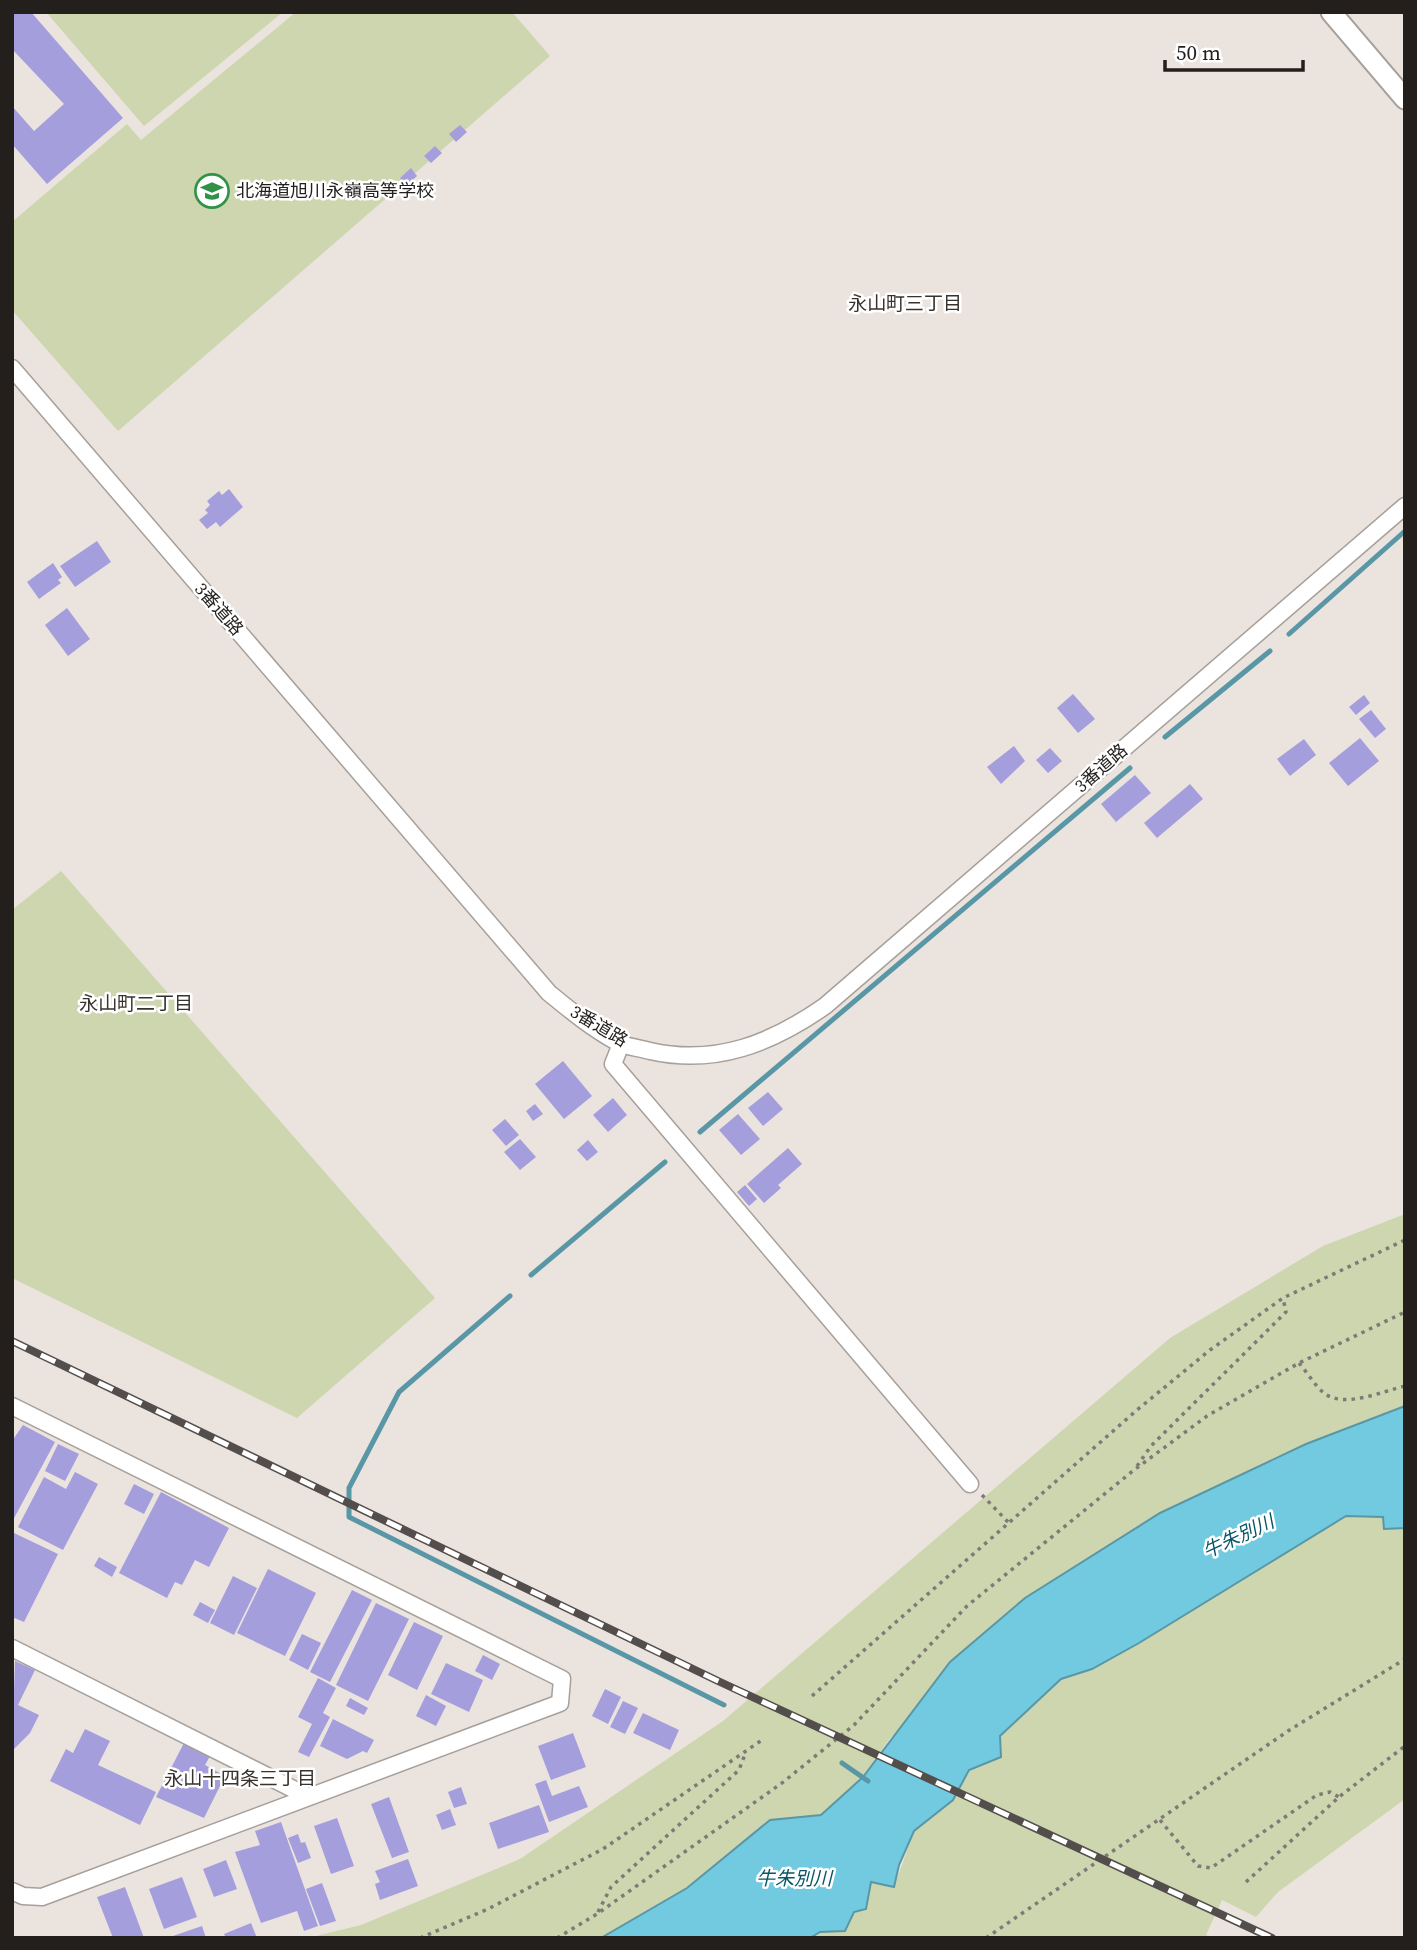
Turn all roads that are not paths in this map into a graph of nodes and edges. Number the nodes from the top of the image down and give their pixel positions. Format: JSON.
{"nodes":[{"id":1,"x":1331,"y":12,"type":"edge"},
{"id":2,"x":1405,"y":99,"type":"edge"},
{"id":3,"x":12,"y":368,"type":"edge"},
{"id":4,"x":1405,"y":506,"type":"edge"},
{"id":5,"x":621,"y":1044,"type":"junction"},
{"id":6,"x":12,"y":1406,"type":"edge"},
{"id":7,"x":970,"y":1484,"type":"dead end"},
{"id":8,"x":12,"y":1648,"type":"edge"},
{"id":9,"x":307,"y":1796,"type":"junction"},
{"id":10,"x":12,"y":1891,"type":"edge"}],
"edges":[{"from":1,"to":2,"type":"street"},
{"from":3,"to":5,"type":"street","name":"3番道路"},
{"from":4,"to":5,"type":"street","name":"3番道路"},
{"from":5,"to":7,"type":"street"},
{"from":6,"to":9,"type":"street"},
{"from":8,"to":9,"type":"street"},
{"from":9,"to":10,"type":"street"}]}
